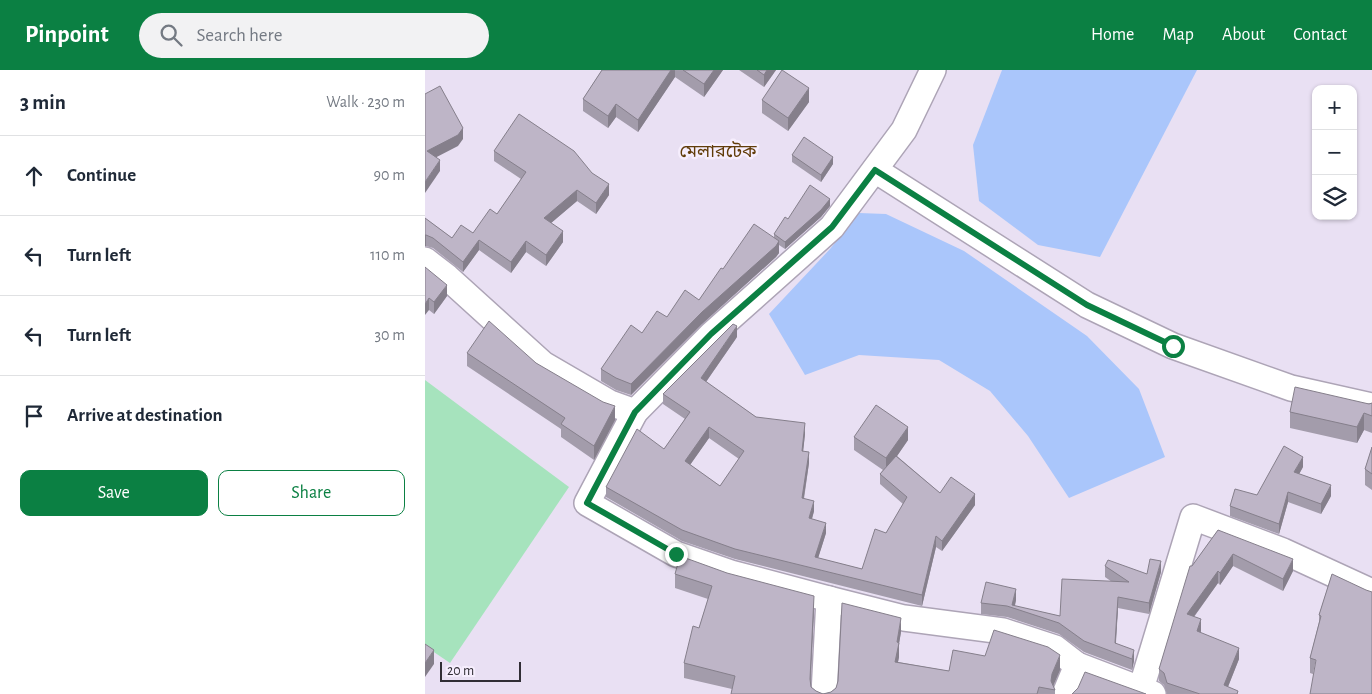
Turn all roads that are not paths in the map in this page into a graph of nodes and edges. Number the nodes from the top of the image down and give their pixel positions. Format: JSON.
{"nodes":[{"id":1,"x":933,"y":70,"type":"edge"},
{"id":2,"x":875,"y":170,"type":"junction"},
{"id":3,"x":425,"y":260,"type":"edge"},
{"id":4,"x":1372,"y":406,"type":"edge"},
{"id":5,"x":635,"y":412,"type":"junction"},
{"id":6,"x":1372,"y":592,"type":"edge"},
{"id":7,"x":829,"y":600,"type":"junction"},
{"id":8,"x":1077,"y":665,"type":"junction"},
{"id":9,"x":1147,"y":692,"type":"edge"},
{"id":10,"x":824,"y":694,"type":"edge"},
{"id":11,"x":1065,"y":694,"type":"edge"}],
"edges":[{"from":1,"to":2,"type":"street"},
{"from":2,"to":4,"type":"street"},
{"from":2,"to":5,"type":"street"},
{"from":3,"to":5,"type":"street"},
{"from":5,"to":7,"type":"street"},
{"from":6,"to":9,"type":"street"},
{"from":7,"to":8,"type":"street"},
{"from":7,"to":10,"type":"street"},
{"from":8,"to":9,"type":"street"},
{"from":8,"to":11,"type":"street"}]}
